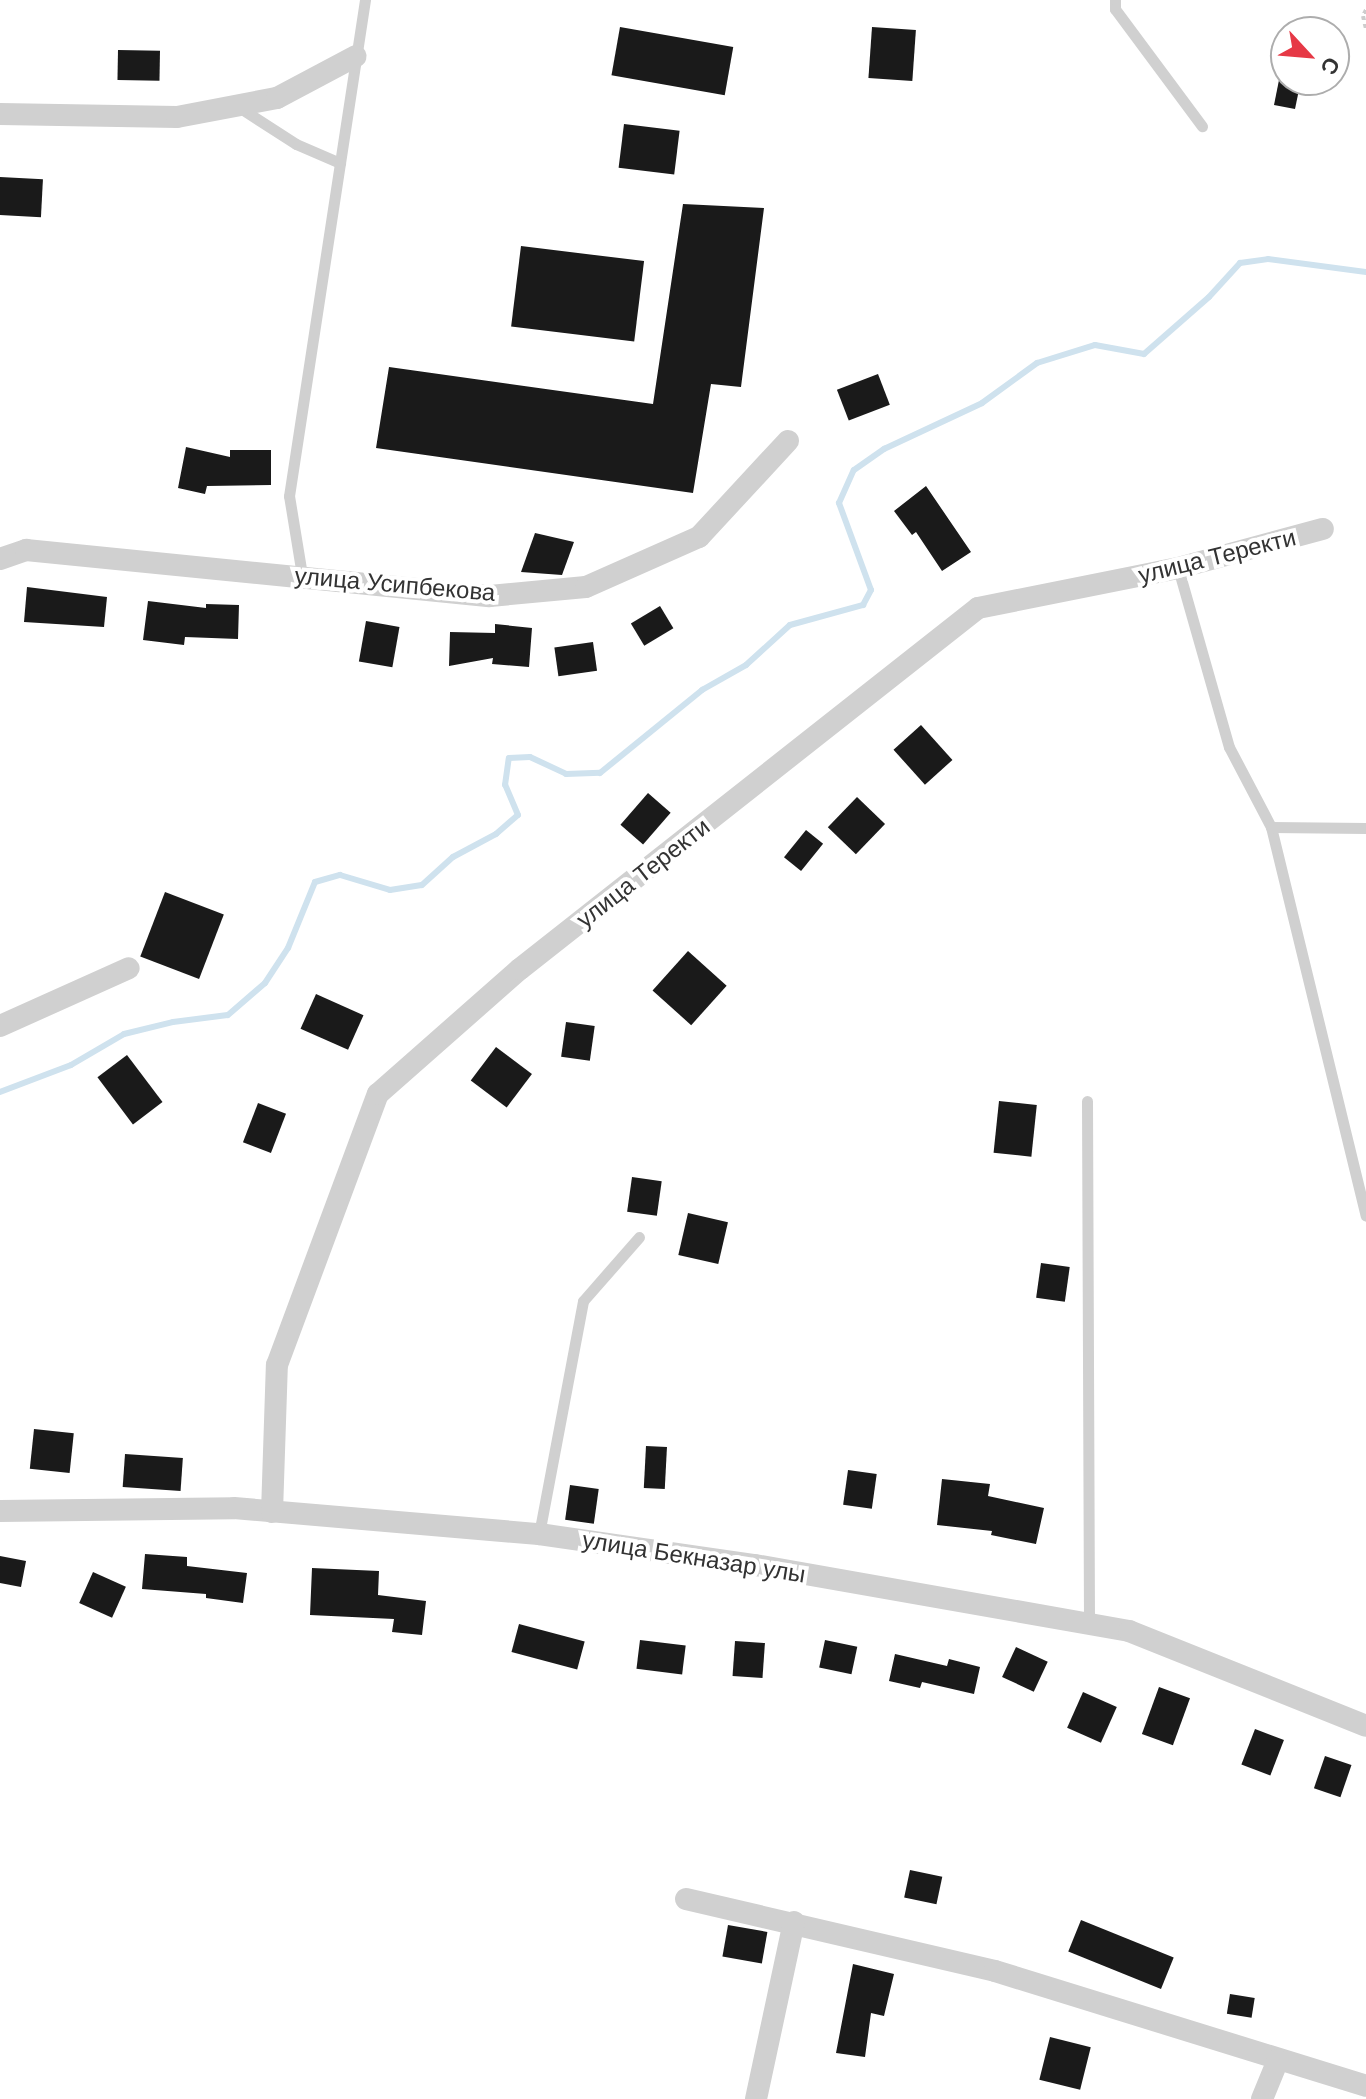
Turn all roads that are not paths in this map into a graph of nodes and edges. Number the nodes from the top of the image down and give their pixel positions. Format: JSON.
{"nodes":[{"id":1,"x":365,"y":0,"type":"edge"},
{"id":2,"x":1115,"y":0,"type":"edge"},
{"id":3,"x":356,"y":56,"type":"junction"},
{"id":4,"x":237,"y":106,"type":"junction"},
{"id":5,"x":0,"y":114,"type":"edge"},
{"id":6,"x":1202,"y":126,"type":"dead end"},
{"id":7,"x":340,"y":163,"type":"junction"},
{"id":8,"x":788,"y":441,"type":"dead end"},
{"id":9,"x":1323,"y":529,"type":"dead end"},
{"id":10,"x":0,"y":559,"type":"edge"},
{"id":11,"x":1178,"y":568,"type":"junction"},
{"id":12,"x":302,"y":575,"type":"junction"},
{"id":13,"x":1271,"y":827,"type":"junction"},
{"id":14,"x":1366,"y":828,"type":"edge"},
{"id":15,"x":129,"y":968,"type":"dead end"},
{"id":16,"x":0,"y":1026,"type":"edge"},
{"id":17,"x":1087,"y":1101,"type":"dead end"},
{"id":18,"x":1366,"y":1216,"type":"edge"},
{"id":19,"x":639,"y":1237,"type":"dead end"},
{"id":20,"x":0,"y":1511,"type":"edge"},
{"id":21,"x":272,"y":1512,"type":"junction"},
{"id":22,"x":539,"y":1534,"type":"junction"},
{"id":23,"x":1089,"y":1622,"type":"junction"},
{"id":24,"x":1366,"y":1726,"type":"edge"},
{"id":25,"x":686,"y":1899,"type":"dead end"},
{"id":26,"x":794,"y":1922,"type":"junction"},
{"id":27,"x":1278,"y":2060,"type":"junction"},
{"id":28,"x":1366,"y":2086,"type":"edge"},
{"id":29,"x":756,"y":2099,"type":"edge"},
{"id":30,"x":1262,"y":2099,"type":"edge"}],
"edges":[{"from":1,"to":3,"type":"lane"},
{"from":2,"to":6,"type":"lane"},
{"from":3,"to":4,"type":"street"},
{"from":3,"to":7,"type":"lane"},
{"from":4,"to":5,"type":"street"},
{"from":4,"to":7,"type":"lane"},
{"from":7,"to":12,"type":"lane"},
{"from":8,"to":12,"type":"street","name":"улица Усипбекова"},
{"from":9,"to":11,"type":"street","name":"улица Теректи"},
{"from":10,"to":12,"type":"street","name":"улица Усипбекова"},
{"from":11,"to":13,"type":"lane"},
{"from":11,"to":21,"type":"street","name":"улица Теректи"},
{"from":13,"to":14,"type":"lane"},
{"from":13,"to":18,"type":"lane"},
{"from":15,"to":16,"type":"street"},
{"from":17,"to":23,"type":"lane"},
{"from":19,"to":22,"type":"lane"},
{"from":20,"to":21,"type":"street","name":"улица Бекназар улы"},
{"from":21,"to":22,"type":"street","name":"улица Бекназар улы"},
{"from":22,"to":23,"type":"street","name":"улица Бекназар улы"},
{"from":23,"to":24,"type":"street","name":"улица Бекназар улы"},
{"from":25,"to":26,"type":"street"},
{"from":26,"to":27,"type":"street"},
{"from":26,"to":29,"type":"street"},
{"from":27,"to":28,"type":"street"},
{"from":27,"to":30,"type":"street"}]}
